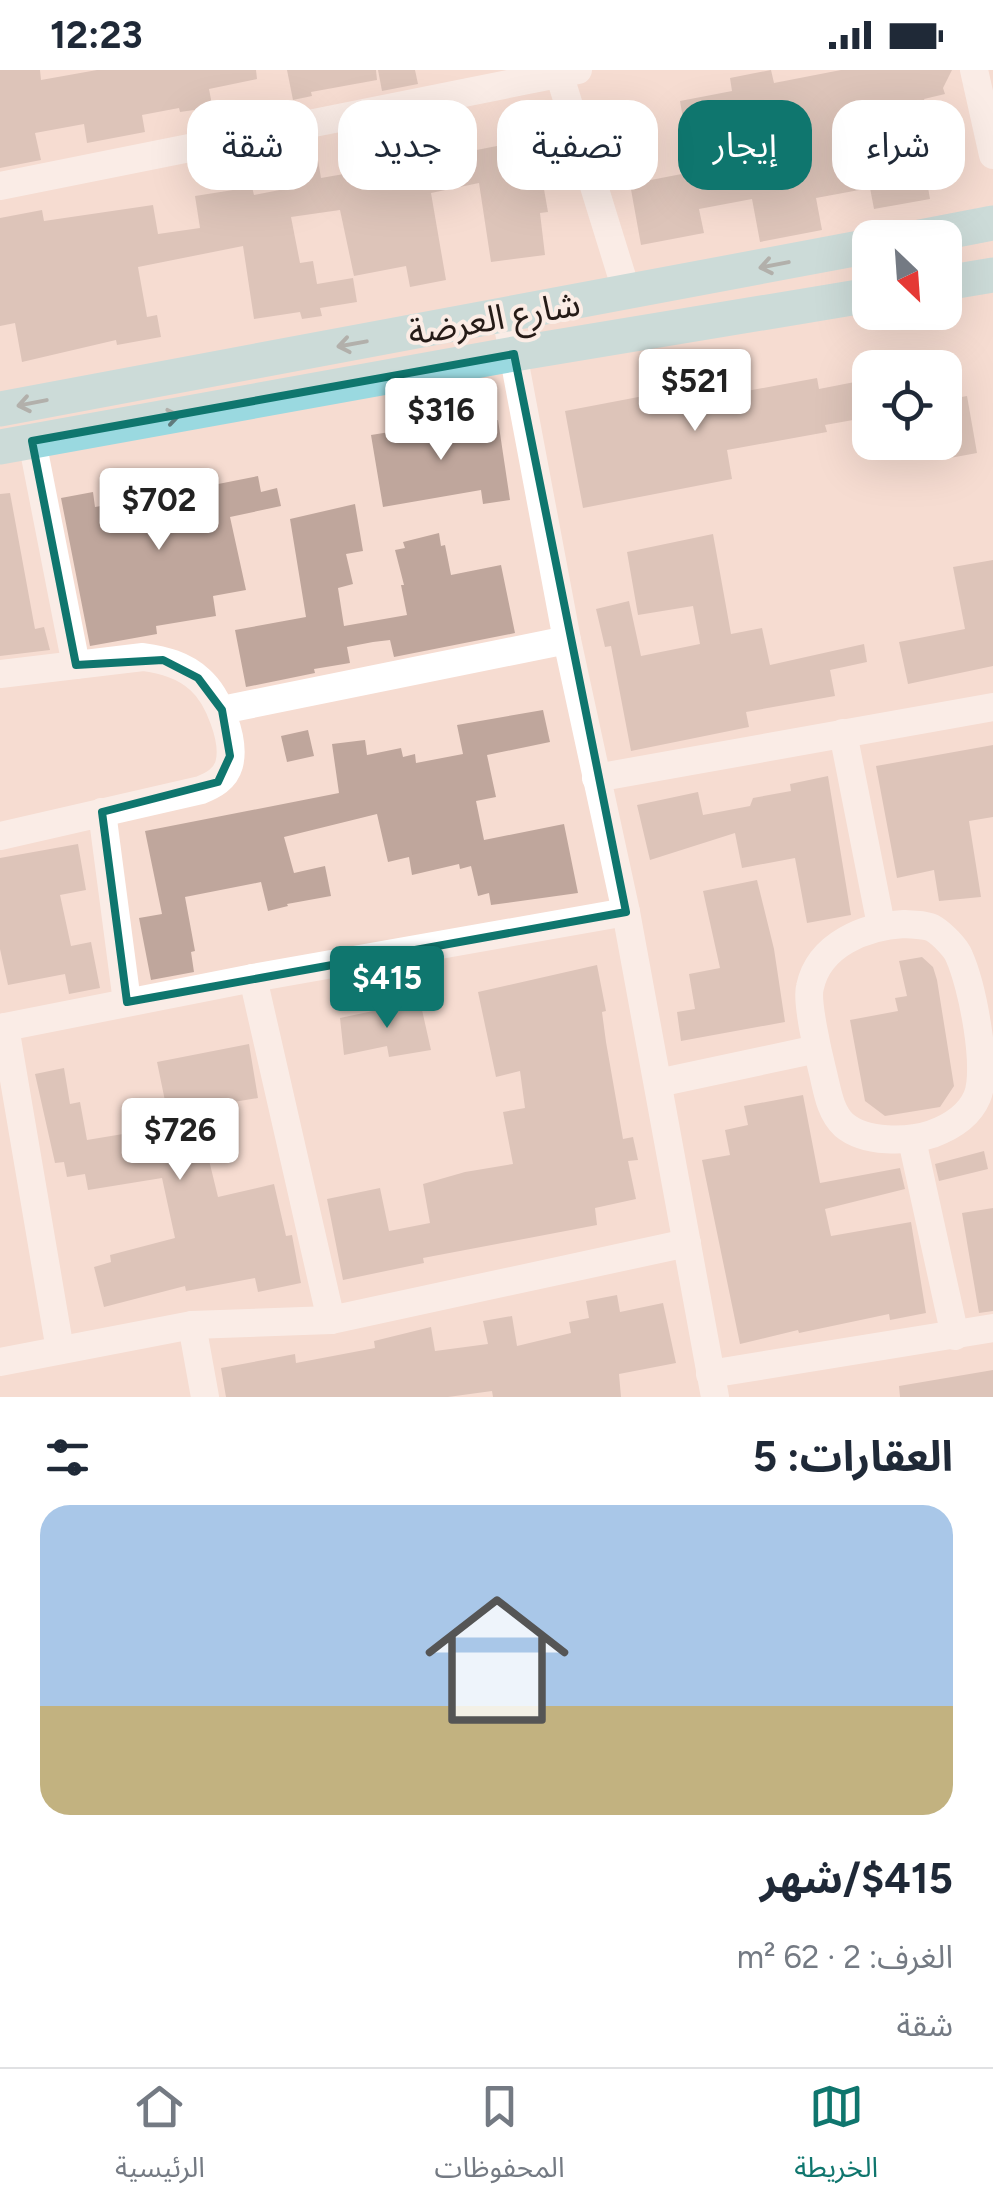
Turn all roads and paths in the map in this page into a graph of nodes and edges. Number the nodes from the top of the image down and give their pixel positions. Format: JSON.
{"nodes":[{"id":1,"x":974,"y":70,"type":"edge"},
{"id":2,"x":565,"y":71,"type":"edge"},
{"id":3,"x":993,"y":154,"type":"edge"},
{"id":4,"x":0,"y":186,"type":"edge"},
{"id":5,"x":993,"y":222,"type":"edge"},
{"id":6,"x":962,"y":228,"type":"edge"},
{"id":7,"x":852,"y":249,"type":"edge"},
{"id":8,"x":993,"y":275,"type":"edge"},
{"id":9,"x":962,"y":280,"type":"edge"},
{"id":10,"x":627,"y":293,"type":"junction"},
{"id":11,"x":852,"y":298,"type":"edge"},
{"id":12,"x":506,"y":316,"type":"junction"},
{"id":13,"x":514,"y":354,"type":"junction"},
{"id":14,"x":0,"y":410,"type":"edge"},
{"id":15,"x":16,"y":444,"type":"edge"},
{"id":16,"x":567,"y":640,"type":"junction"},
{"id":17,"x":76,"y":665,"type":"junction"},
{"id":18,"x":0,"y":674,"type":"edge"},
{"id":19,"x":993,"y":706,"type":"edge"},
{"id":20,"x":222,"y":710,"type":"junction"},
{"id":21,"x":843,"y":734,"type":"junction"},
{"id":22,"x":596,"y":778,"type":"junction"},
{"id":23,"x":102,"y":812,"type":"junction"},
{"id":24,"x":0,"y":836,"type":"edge"},
{"id":25,"x":626,"y":912,"type":"junction"},
{"id":26,"x":880,"y":925,"type":"junction"},
{"id":27,"x":253,"y":978,"type":"junction"},
{"id":28,"x":127,"y":1002,"type":"junction"},
{"id":29,"x":985,"y":1018,"type":"edge"},
{"id":30,"x":2,"y":1028,"type":"edge"},
{"id":31,"x":817,"y":1050,"type":"junction"},
{"id":32,"x":658,"y":1083,"type":"junction"},
{"id":33,"x":912,"y":1140,"type":"junction"},
{"id":34,"x":687,"y":1244,"type":"junction"},
{"id":35,"x":331,"y":1320,"type":"junction"},
{"id":36,"x":192,"y":1325,"type":"junction"},
{"id":37,"x":993,"y":1328,"type":"edge"},
{"id":38,"x":956,"y":1336,"type":"junction"},
{"id":39,"x":60,"y":1350,"type":"junction"},
{"id":40,"x":0,"y":1362,"type":"edge"},
{"id":41,"x":713,"y":1386,"type":"edge"},
{"id":42,"x":204,"y":1397,"type":"edge"}],
"edges":[{"from":1,"to":3,"type":"street"},
{"from":2,"to":4,"type":"street"},
{"from":2,"to":10,"type":"street"},
{"from":5,"to":6,"type":"main road"},
{"from":7,"to":10,"type":"main road","name":"شارع العرضة","one_way":true},
{"from":8,"to":9,"type":"main road"},
{"from":10,"to":12,"type":"main road","name":"شارع العرضة"},
{"from":11,"to":13,"type":"main road","name":"شارع العرضة"},
{"from":12,"to":13,"type":"street"},
{"from":12,"to":14,"type":"main road","name":"شارع العرضة","one_way":true},
{"from":15,"to":13,"type":"main road","name":"شارع العرضة","one_way":true},
{"from":13,"to":16,"type":"street"},
{"from":15,"to":17,"type":"street"},
{"from":16,"to":20,"type":"street"},
{"from":16,"to":22,"type":"street"},
{"from":17,"to":18,"type":"street"},
{"from":17,"to":20,"type":"street"},
{"from":19,"to":21,"type":"street"},
{"from":20,"to":23,"type":"street"},
{"from":21,"to":22,"type":"street"},
{"from":21,"to":26,"type":"street"},
{"from":22,"to":25,"type":"street"},
{"from":23,"to":24,"type":"street"},
{"from":23,"to":28,"type":"street"},
{"from":25,"to":27,"type":"street"},
{"from":25,"to":32,"type":"street"},
{"from":26,"to":29,"type":"street"},
{"from":26,"to":31,"type":"street"},
{"from":27,"to":28,"type":"street"},
{"from":27,"to":35,"type":"street"},
{"from":28,"to":30,"type":"street"},
{"from":29,"to":33,"type":"street"},
{"from":30,"to":39,"type":"street"},
{"from":31,"to":32,"type":"street"},
{"from":31,"to":33,"type":"street"},
{"from":32,"to":34,"type":"street"},
{"from":33,"to":38,"type":"street"},
{"from":34,"to":35,"type":"street"},
{"from":34,"to":41,"type":"street"},
{"from":35,"to":36,"type":"street"},
{"from":36,"to":39,"type":"street"},
{"from":36,"to":42,"type":"street"},
{"from":37,"to":38,"type":"street"},
{"from":38,"to":41,"type":"street"},
{"from":39,"to":40,"type":"street"}]}
